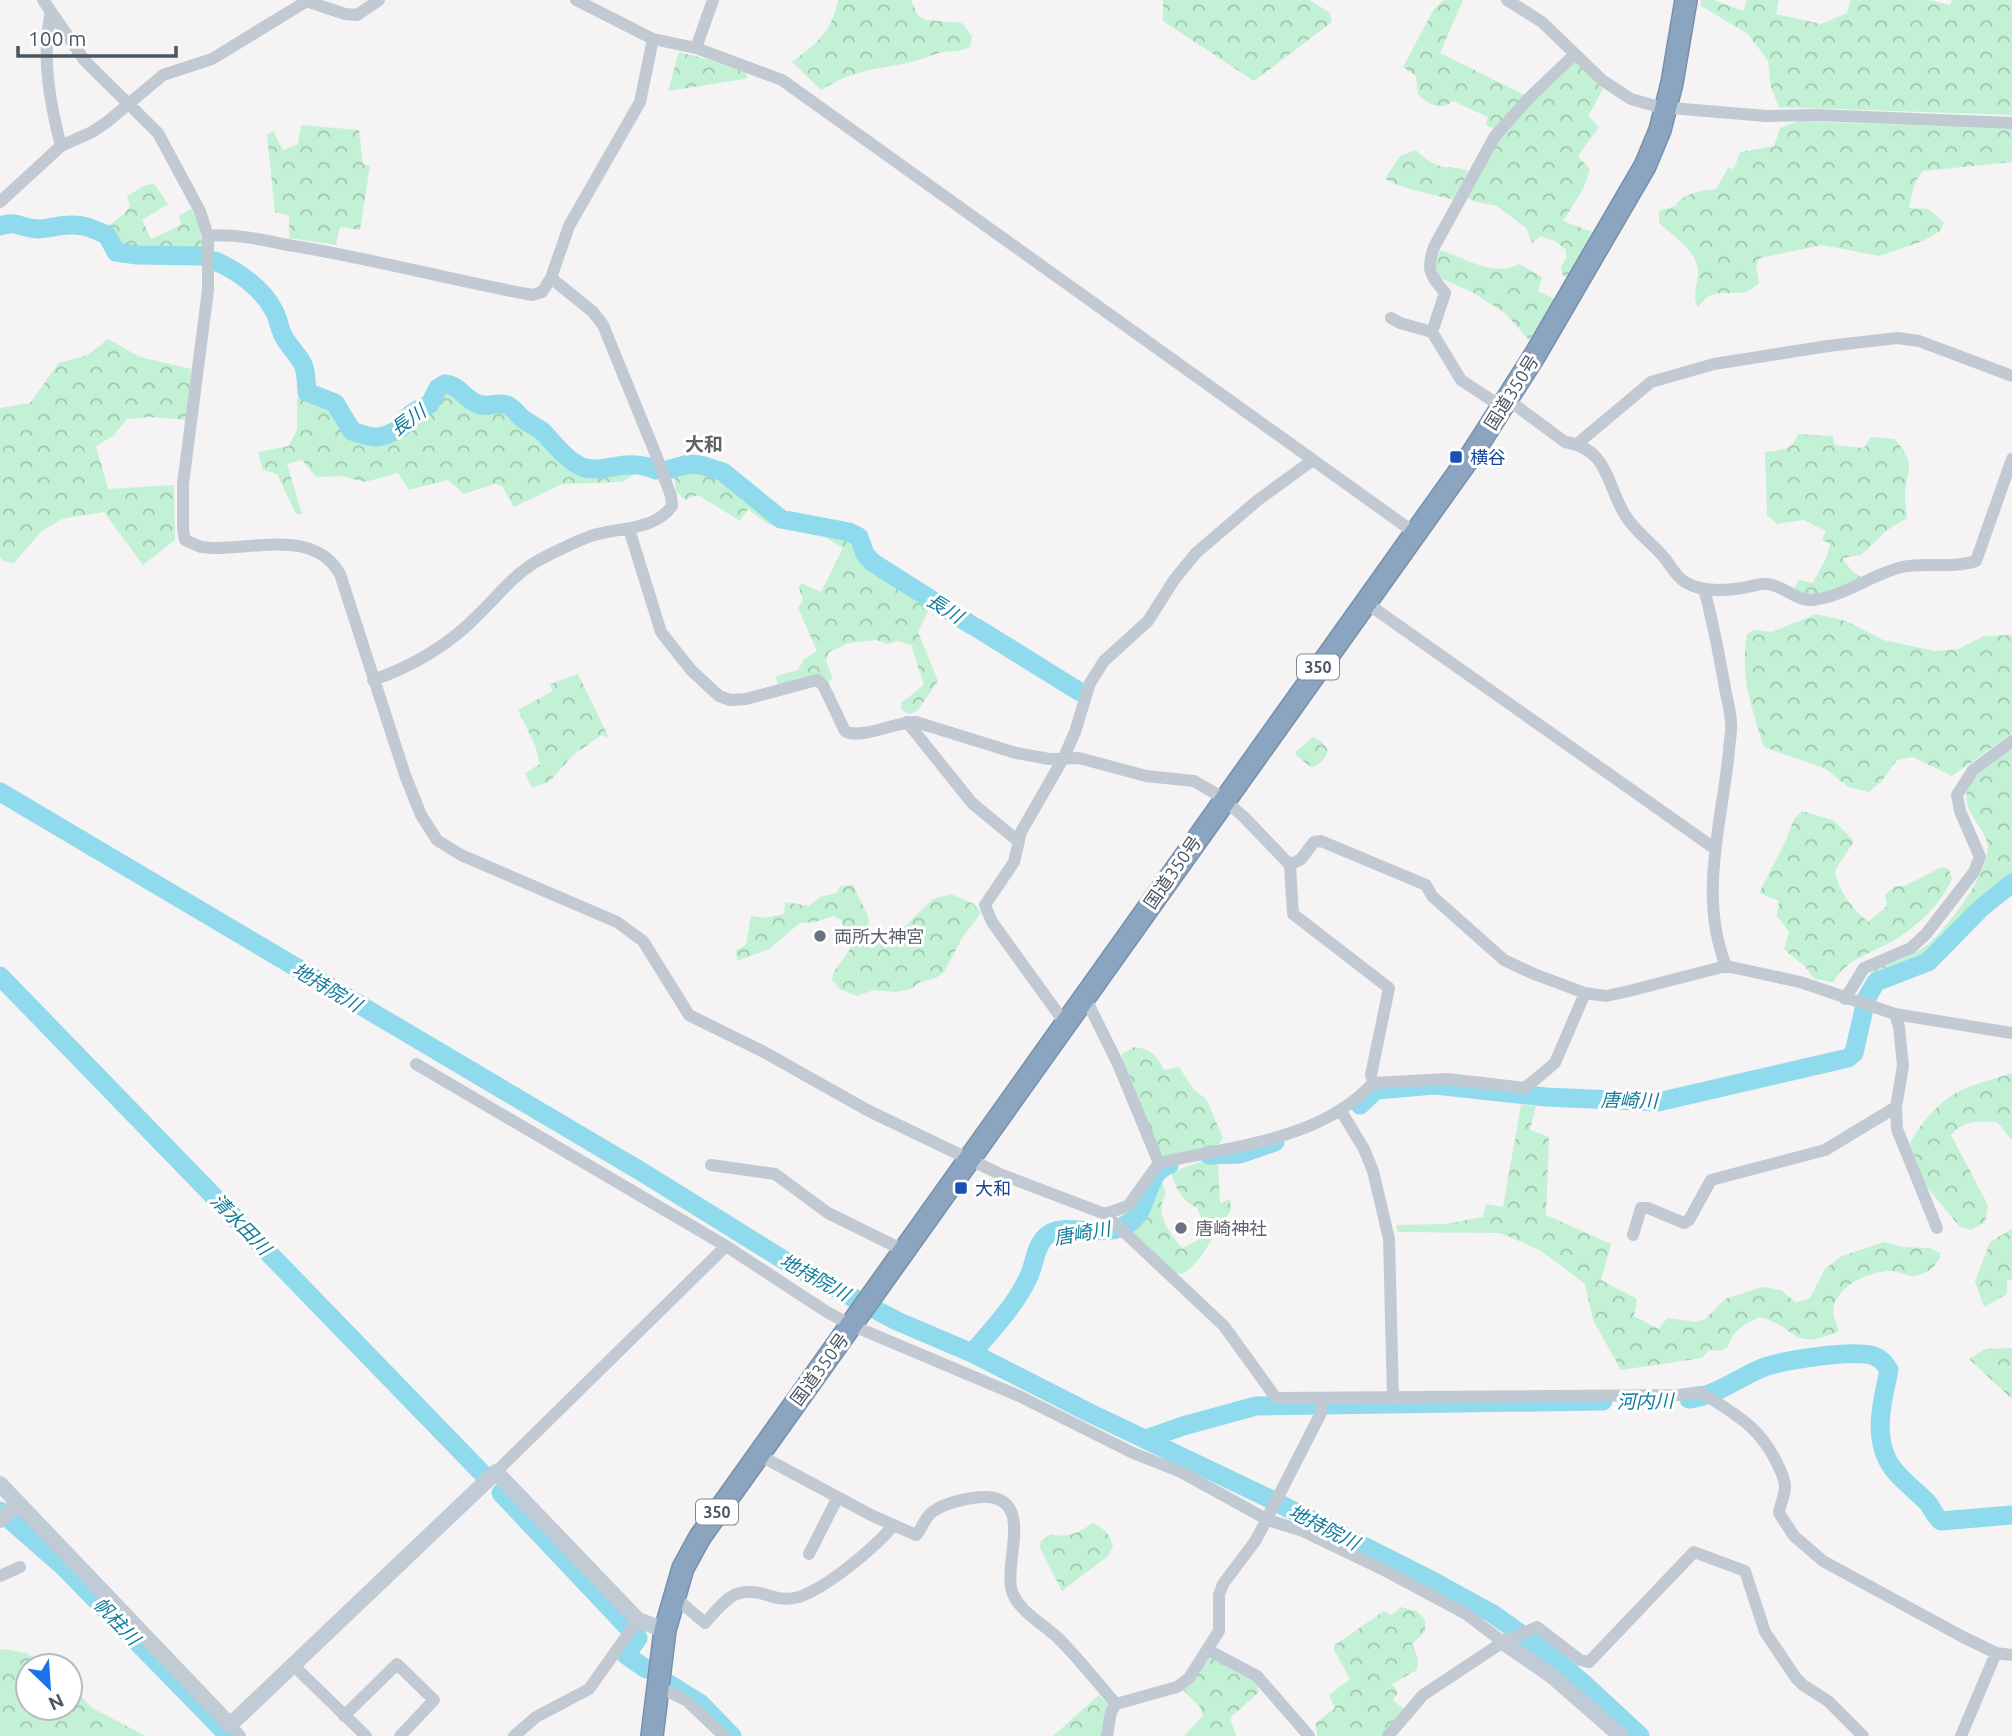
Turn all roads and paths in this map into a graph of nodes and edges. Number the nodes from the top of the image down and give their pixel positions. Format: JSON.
{"nodes":[{"id":1,"x":43,"y":0,"type":"edge"},
{"id":2,"x":379,"y":0,"type":"edge"},
{"id":3,"x":576,"y":0,"type":"edge"},
{"id":4,"x":713,"y":0,"type":"edge"},
{"id":5,"x":1507,"y":0,"type":"edge"},
{"id":6,"x":1686,"y":0,"type":"edge"},
{"id":7,"x":305,"y":1,"type":"edge"},
{"id":8,"x":51,"y":12,"type":"junction"},
{"id":9,"x":653,"y":38,"type":"junction"},
{"id":10,"x":696,"y":48,"type":"junction"},
{"id":11,"x":1574,"y":54,"type":"junction"},
{"id":12,"x":130,"y":104,"type":"junction"},
{"id":13,"x":1666,"y":108,"type":"junction"},
{"id":14,"x":2012,"y":123,"type":"edge"},
{"id":15,"x":61,"y":146,"type":"junction"},
{"id":16,"x":0,"y":202,"type":"edge"},
{"id":17,"x":208,"y":236,"type":"junction"},
{"id":18,"x":551,"y":278,"type":"junction"},
{"id":19,"x":1391,"y":318,"type":"dead end"},
{"id":20,"x":1432,"y":332,"type":"junction"},
{"id":21,"x":2012,"y":376,"type":"edge"},
{"id":22,"x":1504,"y":403,"type":"junction"},
{"id":23,"x":1577,"y":444,"type":"junction"},
{"id":24,"x":2012,"y":459,"type":"edge"},
{"id":25,"x":1313,"y":460,"type":"junction"},
{"id":26,"x":629,"y":529,"type":"junction"},
{"id":27,"x":1415,"y":533,"type":"junction"},
{"id":28,"x":1704,"y":589,"type":"junction"},
{"id":29,"x":1365,"y":602,"type":"junction"},
{"id":30,"x":373,"y":680,"type":"junction"},
{"id":31,"x":907,"y":722,"type":"junction"},
{"id":32,"x":2012,"y":741,"type":"edge"},
{"id":33,"x":1064,"y":757,"type":"junction"},
{"id":34,"x":1224,"y":800,"type":"junction"},
{"id":35,"x":1018,"y":841,"type":"junction"},
{"id":36,"x":1714,"y":848,"type":"junction"},
{"id":37,"x":1290,"y":865,"type":"junction"},
{"id":38,"x":1726,"y":965,"type":"junction"},
{"id":39,"x":1585,"y":993,"type":"junction"},
{"id":40,"x":1084,"y":995,"type":"junction"},
{"id":41,"x":1845,"y":999,"type":"junction"},
{"id":42,"x":1895,"y":1014,"type":"junction"},
{"id":43,"x":1065,"y":1023,"type":"junction"},
{"id":44,"x":2012,"y":1033,"type":"edge"},
{"id":45,"x":416,"y":1064,"type":"dead end"},
{"id":46,"x":1373,"y":1083,"type":"junction"},
{"id":47,"x":1896,"y":1107,"type":"junction"},
{"id":48,"x":1341,"y":1111,"type":"junction"},
{"id":49,"x":969,"y":1157,"type":"junction"},
{"id":50,"x":1159,"y":1163,"type":"junction"},
{"id":51,"x":711,"y":1165,"type":"dead end"},
{"id":52,"x":1110,"y":1219,"type":"junction"},
{"id":53,"x":1937,"y":1228,"type":"dead end"},
{"id":54,"x":1633,"y":1236,"type":"dead end"},
{"id":55,"x":726,"y":1246,"type":"junction"},
{"id":56,"x":903,"y":1250,"type":"junction"},
{"id":57,"x":853,"y":1322,"type":"junction"},
{"id":58,"x":1393,"y":1398,"type":"junction"},
{"id":59,"x":1322,"y":1400,"type":"junction"},
{"id":60,"x":757,"y":1454,"type":"junction"},
{"id":61,"x":496,"y":1472,"type":"junction"},
{"id":62,"x":0,"y":1484,"type":"edge"},
{"id":63,"x":838,"y":1497,"type":"junction"},
{"id":64,"x":18,"y":1503,"type":"junction"},
{"id":65,"x":1269,"y":1516,"type":"junction"},
{"id":66,"x":0,"y":1520,"type":"edge"},
{"id":67,"x":893,"y":1526,"type":"junction"},
{"id":68,"x":809,"y":1554,"type":"dead end"},
{"id":69,"x":20,"y":1567,"type":"dead end"},
{"id":70,"x":0,"y":1576,"type":"edge"},
{"id":71,"x":672,"y":1599,"type":"junction"},
{"id":72,"x":634,"y":1626,"type":"junction"},
{"id":73,"x":665,"y":1630,"type":"junction"},
{"id":74,"x":1503,"y":1642,"type":"junction"},
{"id":75,"x":1208,"y":1650,"type":"junction"},
{"id":76,"x":1996,"y":1653,"type":"junction"},
{"id":77,"x":2012,"y":1654,"type":"edge"},
{"id":78,"x":293,"y":1665,"type":"junction"},
{"id":79,"x":658,"y":1686,"type":"junction"},
{"id":80,"x":1116,"y":1704,"type":"junction"},
{"id":81,"x":344,"y":1716,"type":"junction"},
{"id":82,"x":235,"y":1731,"type":"edge"},
{"id":83,"x":366,"y":1736,"type":"edge"},
{"id":84,"x":400,"y":1736,"type":"edge"},
{"id":85,"x":514,"y":1736,"type":"edge"},
{"id":86,"x":652,"y":1736,"type":"edge"},
{"id":87,"x":724,"y":1736,"type":"edge"},
{"id":88,"x":1107,"y":1736,"type":"edge"},
{"id":89,"x":1309,"y":1736,"type":"edge"},
{"id":90,"x":1388,"y":1736,"type":"edge"},
{"id":91,"x":1621,"y":1736,"type":"edge"},
{"id":92,"x":1863,"y":1736,"type":"edge"},
{"id":93,"x":1961,"y":1736,"type":"edge"}],
"edges":[{"from":1,"to":8,"type":"street"},
{"from":2,"to":7,"type":"street"},
{"from":3,"to":9,"type":"street"},
{"from":4,"to":10,"type":"street"},
{"from":5,"to":11,"type":"street"},
{"from":6,"to":13,"type":"highway","name":"国道350号","number":"350"},
{"from":7,"to":12,"type":"street"},
{"from":8,"to":12,"type":"street"},
{"from":8,"to":15,"type":"street"},
{"from":9,"to":10,"type":"street"},
{"from":9,"to":18,"type":"street"},
{"from":10,"to":25,"type":"street"},
{"from":11,"to":13,"type":"street"},
{"from":11,"to":20,"type":"street"},
{"from":12,"to":15,"type":"street"},
{"from":12,"to":17,"type":"street"},
{"from":13,"to":14,"type":"street"},
{"from":13,"to":22,"type":"highway","name":"国道350号","number":"350"},
{"from":15,"to":16,"type":"street"},
{"from":17,"to":18,"type":"street"},
{"from":17,"to":30,"type":"street"},
{"from":18,"to":26,"type":"street"},
{"from":19,"to":20,"type":"street"},
{"from":20,"to":22,"type":"street"},
{"from":21,"to":23,"type":"street"},
{"from":22,"to":23,"type":"street"},
{"from":22,"to":27,"type":"highway","name":"国道350号","number":"350"},
{"from":23,"to":28,"type":"street"},
{"from":24,"to":28,"type":"street"},
{"from":25,"to":27,"type":"street"},
{"from":25,"to":33,"type":"street"},
{"from":26,"to":30,"type":"street"},
{"from":26,"to":31,"type":"street"},
{"from":27,"to":29,"type":"highway","name":"国道350号","number":"350"},
{"from":28,"to":36,"type":"street"},
{"from":29,"to":34,"type":"highway","name":"国道350号","number":"350"},
{"from":29,"to":36,"type":"street"},
{"from":30,"to":49,"type":"street"},
{"from":31,"to":33,"type":"street"},
{"from":31,"to":35,"type":"street"},
{"from":32,"to":41,"type":"street"},
{"from":33,"to":34,"type":"street"},
{"from":33,"to":35,"type":"street"},
{"from":34,"to":37,"type":"street"},
{"from":34,"to":40,"type":"highway","name":"国道350号","number":"350"},
{"from":35,"to":43,"type":"street"},
{"from":36,"to":38,"type":"street"},
{"from":37,"to":39,"type":"street"},
{"from":37,"to":46,"type":"street"},
{"from":38,"to":39,"type":"street"},
{"from":38,"to":41,"type":"street"},
{"from":39,"to":46,"type":"street"},
{"from":40,"to":43,"type":"highway","name":"国道350号","number":"350"},
{"from":40,"to":50,"type":"street"},
{"from":41,"to":42,"type":"street"},
{"from":42,"to":44,"type":"street"},
{"from":42,"to":47,"type":"street"},
{"from":43,"to":49,"type":"highway","name":"国道350号","number":"350"},
{"from":45,"to":55,"type":"street"},
{"from":46,"to":48,"type":"street"},
{"from":47,"to":53,"type":"street"},
{"from":47,"to":54,"type":"street"},
{"from":48,"to":50,"type":"street"},
{"from":48,"to":58,"type":"street"},
{"from":49,"to":52,"type":"street"},
{"from":49,"to":56,"type":"highway","name":"国道350号","number":"350"},
{"from":50,"to":52,"type":"street"},
{"from":51,"to":56,"type":"street"},
{"from":52,"to":59,"type":"street"},
{"from":55,"to":57,"type":"street"},
{"from":55,"to":61,"type":"street"},
{"from":56,"to":57,"type":"highway","name":"国道350号","number":"350"},
{"from":57,"to":60,"type":"highway","name":"国道350号","number":"350"},
{"from":57,"to":65,"type":"street"},
{"from":58,"to":59,"type":"street"},
{"from":58,"to":76,"type":"street"},
{"from":59,"to":65,"type":"street"},
{"from":60,"to":63,"type":"street"},
{"from":60,"to":71,"type":"highway","name":"国道350号","number":"350"},
{"from":61,"to":72,"type":"street"},
{"from":61,"to":78,"type":"street"},
{"from":62,"to":64,"type":"street"},
{"from":63,"to":67,"type":"street"},
{"from":63,"to":68,"type":"street"},
{"from":64,"to":66,"type":"street"},
{"from":64,"to":82,"type":"street"},
{"from":65,"to":74,"type":"street"},
{"from":65,"to":75,"type":"street"},
{"from":67,"to":71,"type":"street"},
{"from":67,"to":80,"type":"street"},
{"from":69,"to":70,"type":"street"},
{"from":71,"to":73,"type":"highway","name":"国道350号","number":"350"},
{"from":72,"to":73,"type":"street"},
{"from":72,"to":85,"type":"street"},
{"from":73,"to":79,"type":"highway","name":"国道350号","number":"350"},
{"from":74,"to":90,"type":"street"},
{"from":74,"to":91,"type":"street"},
{"from":74,"to":92,"type":"street"},
{"from":75,"to":80,"type":"street"},
{"from":75,"to":89,"type":"street"},
{"from":76,"to":77,"type":"street"},
{"from":76,"to":93,"type":"street"},
{"from":78,"to":81,"type":"street"},
{"from":78,"to":82,"type":"street"},
{"from":79,"to":86,"type":"highway","name":"国道350号","number":"350"},
{"from":79,"to":87,"type":"street"},
{"from":80,"to":88,"type":"street"},
{"from":81,"to":83,"type":"street"},
{"from":81,"to":84,"type":"street"}]}
